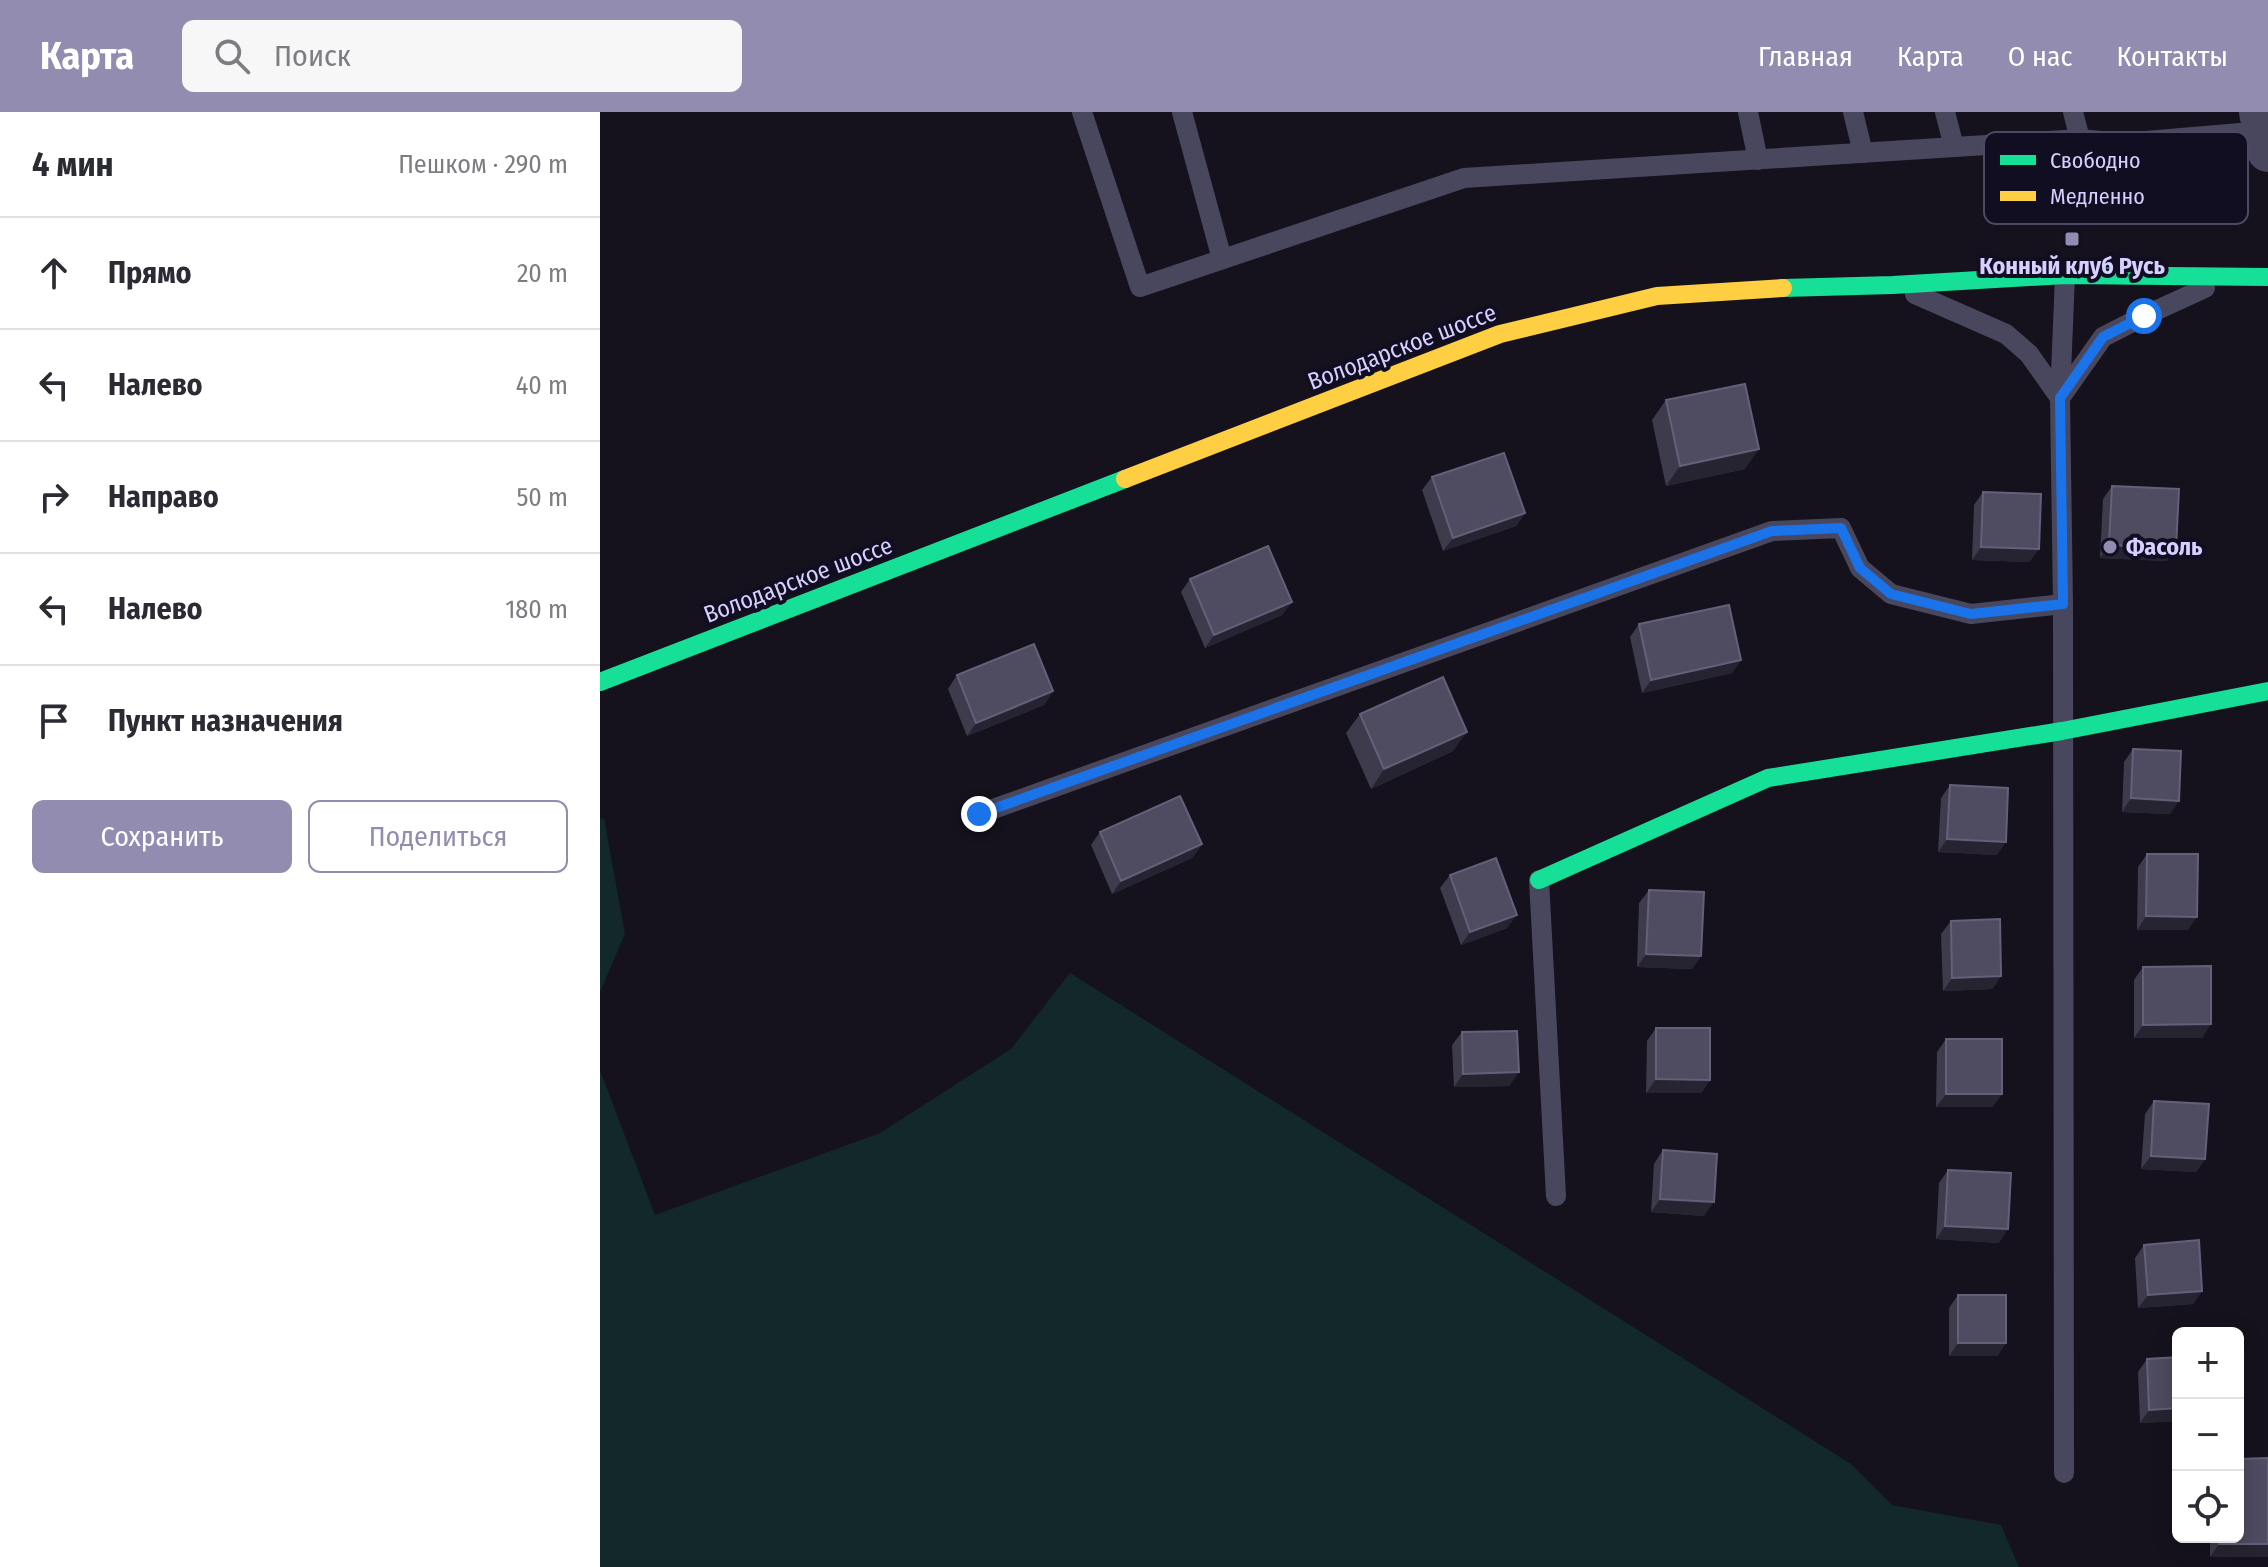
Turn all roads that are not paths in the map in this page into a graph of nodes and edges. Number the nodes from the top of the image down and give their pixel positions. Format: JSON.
{"nodes":[{"id":1,"x":1082,"y":112,"type":"edge"},
{"id":2,"x":1182,"y":112,"type":"edge"},
{"id":3,"x":1748,"y":112,"type":"edge"},
{"id":4,"x":1853,"y":112,"type":"edge"},
{"id":5,"x":1945,"y":112,"type":"edge"},
{"id":6,"x":2073,"y":112,"type":"edge"},
{"id":7,"x":2078,"y":132,"type":"edge"},
{"id":8,"x":1984,"y":145,"type":"edge"},
{"id":9,"x":1954,"y":147,"type":"junction"},
{"id":10,"x":1863,"y":153,"type":"junction"},
{"id":11,"x":1758,"y":160,"type":"junction"},
{"id":12,"x":1222,"y":259,"type":"junction"},
{"id":13,"x":2065,"y":275,"type":"junction"},
{"id":14,"x":2230,"y":277,"type":"junction"},
{"id":15,"x":2268,"y":277,"type":"edge"},
{"id":16,"x":1893,"y":285,"type":"junction"},
{"id":17,"x":2060,"y":398,"type":"junction"},
{"id":18,"x":2063,"y":604,"type":"junction"},
{"id":19,"x":600,"y":682,"type":"edge"},
{"id":20,"x":2268,"y":691,"type":"edge"},
{"id":21,"x":2062,"y":731,"type":"junction"},
{"id":22,"x":979,"y":814,"type":"dead end"},
{"id":23,"x":1539,"y":880,"type":"joint"},
{"id":24,"x":1556,"y":1196,"type":"dead end"},
{"id":25,"x":2064,"y":1473,"type":"dead end"}],
"edges":[{"from":1,"to":12,"type":"lane"},
{"from":2,"to":12,"type":"lane"},
{"from":3,"to":11,"type":"lane"},
{"from":4,"to":10,"type":"lane"},
{"from":5,"to":9,"type":"lane"},
{"from":6,"to":7,"type":"lane"},
{"from":8,"to":9,"type":"lane"},
{"from":9,"to":10,"type":"lane"},
{"from":10,"to":11,"type":"lane"},
{"from":11,"to":12,"type":"lane"},
{"from":13,"to":14,"type":"main road","name":"Володарское шоссе"},
{"from":13,"to":16,"type":"main road","name":"Володарское шоссе"},
{"from":13,"to":17,"type":"lane"},
{"from":14,"to":15,"type":"main road","name":"Володарское шоссе"},
{"from":14,"to":17,"type":"lane"},
{"from":16,"to":17,"type":"lane"},
{"from":16,"to":19,"type":"main road","name":"Володарское шоссе"},
{"from":17,"to":18,"type":"lane"},
{"from":18,"to":21,"type":"lane"},
{"from":18,"to":22,"type":"lane"},
{"from":20,"to":21,"type":"main road"},
{"from":21,"to":23,"type":"main road"},
{"from":21,"to":25,"type":"lane"},
{"from":23,"to":24,"type":"lane"}]}
